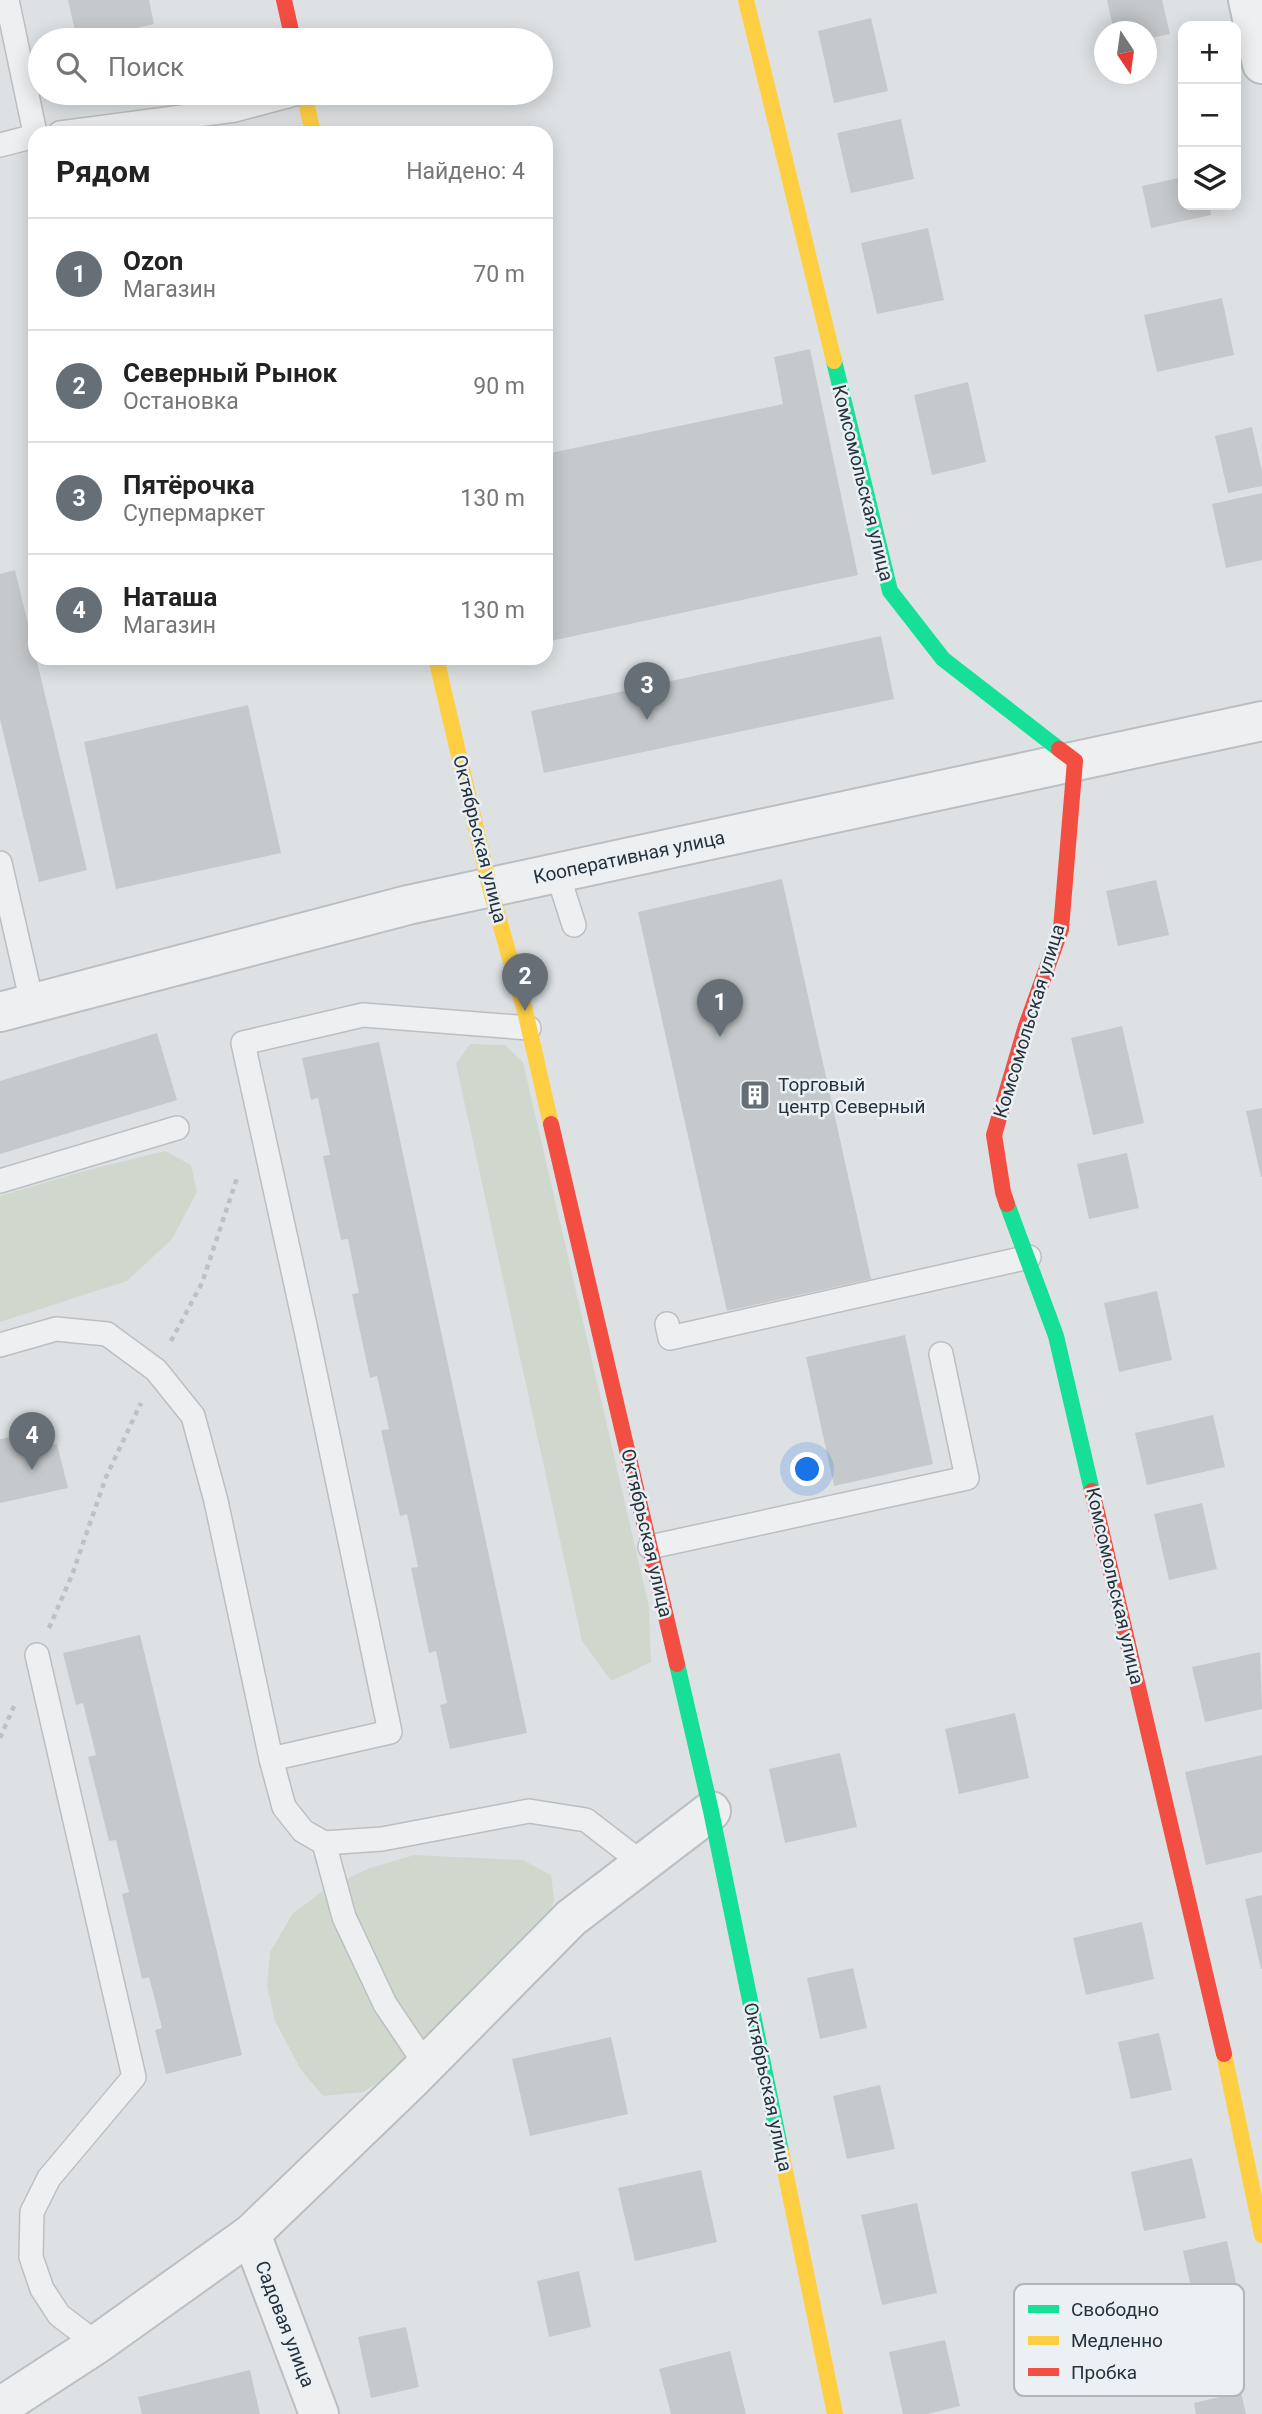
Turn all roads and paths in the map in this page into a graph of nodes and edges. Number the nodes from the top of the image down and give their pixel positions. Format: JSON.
{"nodes":[{"id":1,"x":7,"y":0,"type":"edge"},
{"id":2,"x":284,"y":0,"type":"edge"},
{"id":3,"x":746,"y":0,"type":"edge"},
{"id":4,"x":1248,"y":0,"type":"edge"},
{"id":5,"x":290,"y":28,"type":"edge"},
{"id":6,"x":1262,"y":64,"type":"edge"},
{"id":7,"x":28,"y":101,"type":"edge"},
{"id":8,"x":29,"y":105,"type":"edge"},
{"id":9,"x":254,"y":105,"type":"edge"},
{"id":10,"x":305,"y":105,"type":"edge"},
{"id":11,"x":33,"y":126,"type":"edge"},
{"id":12,"x":113,"y":126,"type":"edge"},
{"id":13,"x":311,"y":126,"type":"edge"},
{"id":14,"x":28,"y":137,"type":"edge"},
{"id":15,"x":0,"y":145,"type":"edge"},
{"id":16,"x":438,"y":665,"type":"edge"},
{"id":17,"x":1262,"y":721,"type":"edge"},
{"id":18,"x":1075,"y":761,"type":"junction"},
{"id":19,"x":0,"y":863,"type":"edge"},
{"id":20,"x":557,"y":872,"type":"junction"},
{"id":21,"x":490,"y":888,"type":"junction"},
{"id":22,"x":6,"y":914,"type":"edge"},
{"id":23,"x":574,"y":925,"type":"dead end"},
{"id":24,"x":16,"y":1008,"type":"edge"},
{"id":25,"x":529,"y":1028,"type":"junction"},
{"id":26,"x":177,"y":1128,"type":"dead end"},
{"id":27,"x":241,"y":1164,"type":"dead end"},
{"id":28,"x":0,"y":1181,"type":"edge"},
{"id":29,"x":1029,"y":1257,"type":"junction"},
{"id":30,"x":667,"y":1324,"type":"dead end"},
{"id":31,"x":0,"y":1345,"type":"edge"},
{"id":32,"x":941,"y":1354,"type":"dead end"},
{"id":33,"x":156,"y":1370,"type":"junction"},
{"id":34,"x":650,"y":1547,"type":"junction"},
{"id":35,"x":37,"y":1655,"type":"junction"},
{"id":36,"x":0,"y":1738,"type":"edge"},
{"id":37,"x":271,"y":1759,"type":"junction"},
{"id":38,"x":711,"y":1811,"type":"junction"},
{"id":39,"x":324,"y":1843,"type":"junction"},
{"id":40,"x":643,"y":1864,"type":"junction"},
{"id":41,"x":426,"y":2065,"type":"junction"},
{"id":42,"x":251,"y":2234,"type":"junction"},
{"id":43,"x":1262,"y":2235,"type":"edge"},
{"id":44,"x":97,"y":2343,"type":"junction"},
{"id":45,"x":0,"y":2407,"type":"edge"},
{"id":46,"x":319,"y":2414,"type":"edge"},
{"id":47,"x":835,"y":2414,"type":"edge"}],
"edges":[{"from":1,"to":7,"type":"lane"},
{"from":2,"to":5,"type":"street"},
{"from":3,"to":18,"type":"street","name":"Комсомольская улица"},
{"from":4,"to":6,"type":"street"},
{"from":8,"to":11,"type":"lane"},
{"from":9,"to":12,"type":"lane"},
{"from":10,"to":13,"type":"street"},
{"from":14,"to":15,"type":"lane"},
{"from":16,"to":21,"type":"street","name":"Октябрьская улица"},
{"from":17,"to":18,"type":"street","name":"Кооперативная улица"},
{"from":18,"to":20,"type":"street","name":"Кооперативная улица"},
{"from":18,"to":29,"type":"street","name":"Комсомольская улица"},
{"from":19,"to":22,"type":"lane"},
{"from":20,"to":21,"type":"street","name":"Кооперативная улица"},
{"from":20,"to":23,"type":"lane"},
{"from":21,"to":24,"type":"street","name":"Кооперативная улица"},
{"from":21,"to":25,"type":"street","name":"Октябрьская улица"},
{"from":22,"to":24,"type":"lane"},
{"from":25,"to":34,"type":"street","name":"Октябрьская улица"},
{"from":25,"to":37,"type":"lane"},
{"from":26,"to":28,"type":"lane"},
{"from":27,"to":33,"type":"path"},
{"from":29,"to":30,"type":"lane"},
{"from":29,"to":43,"type":"street","name":"Комсомольская улица"},
{"from":31,"to":33,"type":"lane"},
{"from":32,"to":34,"type":"lane"},
{"from":33,"to":35,"type":"path"},
{"from":33,"to":37,"type":"lane"},
{"from":34,"to":38,"type":"street","name":"Октябрьская улица"},
{"from":35,"to":36,"type":"path"},
{"from":35,"to":44,"type":"lane"},
{"from":37,"to":39,"type":"lane"},
{"from":38,"to":40,"type":"street"},
{"from":38,"to":47,"type":"street","name":"Октябрьская улица"},
{"from":39,"to":40,"type":"lane"},
{"from":39,"to":41,"type":"lane"},
{"from":40,"to":41,"type":"street"},
{"from":41,"to":42,"type":"street"},
{"from":42,"to":44,"type":"street"},
{"from":42,"to":46,"type":"street","name":"Садовая улица"},
{"from":44,"to":45,"type":"street"}]}
